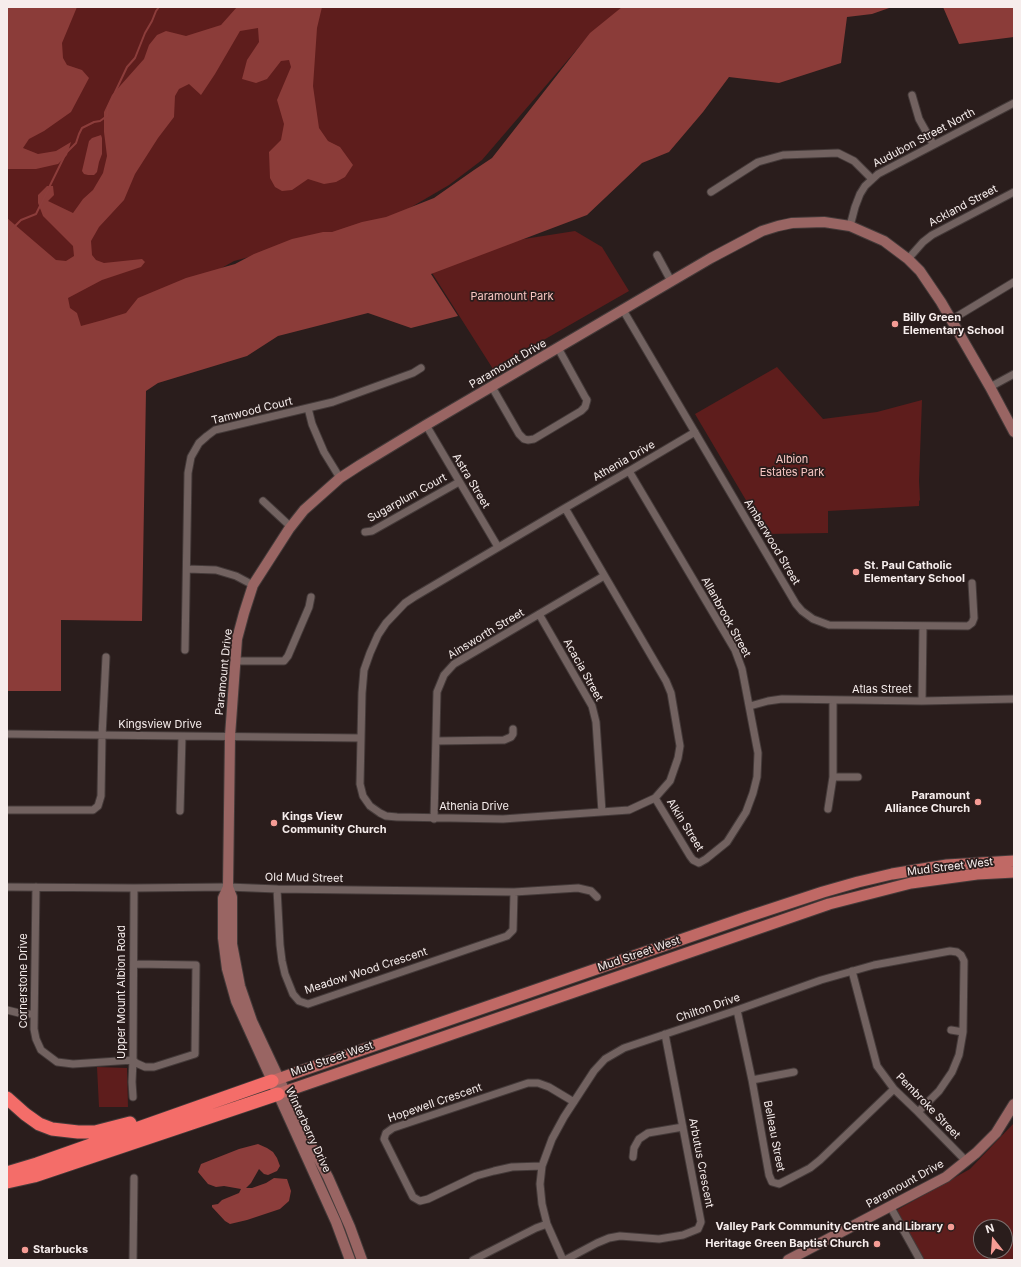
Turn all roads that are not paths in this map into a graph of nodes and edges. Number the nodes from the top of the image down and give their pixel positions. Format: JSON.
{"nodes":[{"id":1,"x":912,"y":95,"type":"dead end"},
{"id":2,"x":1014,"y":103,"type":"edge"},
{"id":3,"x":933,"y":144,"type":"junction"},
{"id":4,"x":872,"y":179,"type":"junction"},
{"id":5,"x":711,"y":192,"type":"dead end"},
{"id":6,"x":1014,"y":192,"type":"edge"},
{"id":7,"x":850,"y":226,"type":"junction"},
{"id":8,"x":657,"y":255,"type":"dead end"},
{"id":9,"x":908,"y":260,"type":"junction"},
{"id":10,"x":671,"y":281,"type":"junction"},
{"id":11,"x":1014,"y":282,"type":"edge"},
{"id":12,"x":623,"y":310,"type":"junction"},
{"id":13,"x":951,"y":320,"type":"junction"},
{"id":14,"x":558,"y":348,"type":"junction"},
{"id":15,"x":421,"y":368,"type":"dead end"},
{"id":16,"x":1014,"y":374,"type":"edge"},
{"id":17,"x":492,"y":387,"type":"junction"},
{"id":18,"x":990,"y":387,"type":"junction"},
{"id":19,"x":308,"y":408,"type":"junction"},
{"id":20,"x":426,"y":425,"type":"junction"},
{"id":21,"x":695,"y":432,"type":"junction"},
{"id":22,"x":1014,"y":432,"type":"edge"},
{"id":23,"x":629,"y":471,"type":"junction"},
{"id":24,"x":340,"y":478,"type":"junction"},
{"id":25,"x":459,"y":482,"type":"junction"},
{"id":26,"x":263,"y":501,"type":"dead end"},
{"id":27,"x":565,"y":508,"type":"junction"},
{"id":28,"x":291,"y":527,"type":"junction"},
{"id":29,"x":365,"y":532,"type":"dead end"},
{"id":30,"x":498,"y":547,"type":"junction"},
{"id":31,"x":187,"y":569,"type":"junction"},
{"id":32,"x":604,"y":576,"type":"junction"},
{"id":33,"x":972,"y":583,"type":"dead end"},
{"id":34,"x":253,"y":585,"type":"junction"},
{"id":35,"x":311,"y":597,"type":"dead end"},
{"id":36,"x":540,"y":614,"type":"junction"},
{"id":37,"x":923,"y":626,"type":"junction"},
{"id":38,"x":185,"y":650,"type":"dead end"},
{"id":39,"x":106,"y":657,"type":"dead end"},
{"id":40,"x":236,"y":661,"type":"junction"},
{"id":41,"x":1014,"y":699,"type":"edge"},
{"id":42,"x":834,"y":701,"type":"junction"},
{"id":43,"x":922,"y":701,"type":"junction"},
{"id":44,"x":750,"y":706,"type":"junction"},
{"id":45,"x":513,"y":728,"type":"dead end"},
{"id":46,"x":7,"y":734,"type":"edge"},
{"id":47,"x":102,"y":736,"type":"junction"},
{"id":48,"x":182,"y":736,"type":"junction"},
{"id":49,"x":230,"y":736,"type":"junction"},
{"id":50,"x":361,"y":738,"type":"junction"},
{"id":51,"x":436,"y":741,"type":"junction"},
{"id":52,"x":858,"y":777,"type":"dead end"},
{"id":53,"x":833,"y":778,"type":"junction"},
{"id":54,"x":655,"y":798,"type":"junction"},
{"id":55,"x":828,"y":808,"type":"dead end"},
{"id":56,"x":7,"y":810,"type":"edge"},
{"id":57,"x":180,"y":811,"type":"dead end"},
{"id":58,"x":602,"y":812,"type":"junction"},
{"id":59,"x":434,"y":818,"type":"junction"},
{"id":60,"x":1014,"y":860,"type":"edge"},
{"id":61,"x":699,"y":863,"type":"joint"},
{"id":62,"x":1014,"y":872,"type":"edge"},
{"id":63,"x":7,"y":887,"type":"edge"},
{"id":64,"x":36,"y":887,"type":"junction"},
{"id":65,"x":228,"y":887,"type":"junction"},
{"id":66,"x":134,"y":888,"type":"junction"},
{"id":67,"x":277,"y":889,"type":"junction"},
{"id":68,"x":514,"y":892,"type":"junction"},
{"id":69,"x":597,"y":897,"type":"dead end"},
{"id":70,"x":134,"y":964,"type":"junction"},
{"id":71,"x":852,"y":971,"type":"junction"},
{"id":72,"x":7,"y":1010,"type":"edge"},
{"id":73,"x":737,"y":1010,"type":"junction"},
{"id":74,"x":33,"y":1014,"type":"junction"},
{"id":75,"x":951,"y":1030,"type":"dead end"},
{"id":76,"x":963,"y":1032,"type":"junction"},
{"id":77,"x":665,"y":1034,"type":"junction"},
{"id":78,"x":133,"y":1060,"type":"junction"},
{"id":79,"x":794,"y":1072,"type":"dead end"},
{"id":80,"x":275,"y":1079,"type":"junction"},
{"id":81,"x":752,"y":1080,"type":"junction"},
{"id":82,"x":894,"y":1089,"type":"junction"},
{"id":83,"x":282,"y":1092,"type":"junction"},
{"id":84,"x":133,"y":1096,"type":"dead end"},
{"id":85,"x":226,"y":1097,"type":"junction"},
{"id":86,"x":7,"y":1098,"type":"edge"},
{"id":87,"x":574,"y":1102,"type":"junction"},
{"id":88,"x":1014,"y":1104,"type":"edge"},
{"id":89,"x":918,"y":1112,"type":"junction"},
{"id":90,"x":683,"y":1127,"type":"junction"},
{"id":91,"x":633,"y":1157,"type":"dead end"},
{"id":92,"x":966,"y":1161,"type":"junction"},
{"id":93,"x":542,"y":1166,"type":"junction"},
{"id":94,"x":7,"y":1173,"type":"edge"},
{"id":95,"x":134,"y":1178,"type":"dead end"},
{"id":96,"x":7,"y":1182,"type":"edge"},
{"id":97,"x":890,"y":1206,"type":"junction"},
{"id":98,"x":547,"y":1224,"type":"junction"},
{"id":99,"x":133,"y":1260,"type":"edge"},
{"id":100,"x":350,"y":1260,"type":"edge"},
{"id":101,"x":362,"y":1260,"type":"edge"},
{"id":102,"x":473,"y":1260,"type":"edge"},
{"id":103,"x":564,"y":1260,"type":"edge"},
{"id":104,"x":790,"y":1260,"type":"edge"},
{"id":105,"x":920,"y":1260,"type":"edge"}],
"edges":[{"from":1,"to":3,"type":"street"},
{"from":2,"to":3,"type":"street","name":"Audubon Street North"},
{"from":3,"to":4,"type":"street","name":"Audubon Street North"},
{"from":4,"to":5,"type":"street"},
{"from":4,"to":7,"type":"street","name":"Audubon Street North"},
{"from":6,"to":9,"type":"street","name":"Ackland Street"},
{"from":7,"to":9,"type":"street","name":"Paramount Drive"},
{"from":7,"to":10,"type":"street","name":"Paramount Drive"},
{"from":8,"to":10,"type":"street"},
{"from":9,"to":13,"type":"street","name":"Paramount Drive"},
{"from":10,"to":12,"type":"street","name":"Paramount Drive"},
{"from":11,"to":13,"type":"street"},
{"from":12,"to":14,"type":"street","name":"Paramount Drive"},
{"from":12,"to":21,"type":"street","name":"Amberwood Street"},
{"from":13,"to":18,"type":"street","name":"Paramount Drive"},
{"from":14,"to":17,"type":"street","name":"Paramount Drive"},
{"from":14,"to":17,"type":"street"},
{"from":15,"to":19,"type":"street","name":"Tamwood Court"},
{"from":16,"to":18,"type":"street"},
{"from":17,"to":20,"type":"street","name":"Paramount Drive"},
{"from":18,"to":22,"type":"street","name":"Paramount Drive"},
{"from":19,"to":24,"type":"street"},
{"from":19,"to":31,"type":"street","name":"Tamwood Court"},
{"from":20,"to":24,"type":"street","name":"Paramount Drive"},
{"from":20,"to":25,"type":"street","name":"Astra Street"},
{"from":21,"to":23,"type":"street","name":"Athenia Drive"},
{"from":21,"to":37,"type":"street","name":"Amberwood Street"},
{"from":23,"to":27,"type":"street","name":"Athenia Drive"},
{"from":23,"to":44,"type":"street","name":"Allanbrook Street"},
{"from":24,"to":28,"type":"street","name":"Paramount Drive"},
{"from":25,"to":29,"type":"street","name":"Sugarplum Court"},
{"from":25,"to":30,"type":"street","name":"Astra Street"},
{"from":26,"to":28,"type":"street"},
{"from":27,"to":30,"type":"street","name":"Athenia Drive"},
{"from":27,"to":32,"type":"street","name":"Athenia Drive"},
{"from":28,"to":34,"type":"street","name":"Paramount Drive"},
{"from":30,"to":50,"type":"street","name":"Athenia Drive"},
{"from":31,"to":34,"type":"street"},
{"from":31,"to":38,"type":"street","name":"Tamwood Court"},
{"from":32,"to":36,"type":"street","name":"Ainsworth Street"},
{"from":32,"to":54,"type":"street","name":"Athenia Drive"},
{"from":33,"to":37,"type":"street","name":"Amberwood Street"},
{"from":34,"to":40,"type":"street","name":"Paramount Drive"},
{"from":35,"to":40,"type":"street"},
{"from":36,"to":51,"type":"street","name":"Ainsworth Street"},
{"from":36,"to":58,"type":"street","name":"Acacia Street"},
{"from":37,"to":43,"type":"street"},
{"from":39,"to":47,"type":"street"},
{"from":40,"to":49,"type":"street","name":"Paramount Drive"},
{"from":41,"to":43,"type":"street","name":"Atlas Street"},
{"from":42,"to":43,"type":"street","name":"Atlas Street"},
{"from":42,"to":44,"type":"street","name":"Atlas Street"},
{"from":42,"to":53,"type":"street"},
{"from":44,"to":61,"type":"street","name":"Allanbrook Street"},
{"from":45,"to":51,"type":"street"},
{"from":46,"to":47,"type":"street","name":"Kingsview Drive"},
{"from":47,"to":48,"type":"street","name":"Kingsview Drive"},
{"from":47,"to":56,"type":"street"},
{"from":48,"to":49,"type":"street","name":"Kingsview Drive"},
{"from":48,"to":57,"type":"street"},
{"from":49,"to":50,"type":"street","name":"Kingsview Drive"},
{"from":49,"to":65,"type":"street","name":"Paramount Drive"},
{"from":50,"to":59,"type":"street","name":"Athenia Drive"},
{"from":51,"to":59,"type":"street","name":"Ainsworth Street"},
{"from":52,"to":53,"type":"street"},
{"from":53,"to":55,"type":"street"},
{"from":54,"to":58,"type":"street","name":"Athenia Drive"},
{"from":54,"to":61,"type":"street","name":"Alkin Street"},
{"from":58,"to":59,"type":"street","name":"Athenia Drive"},
{"from":60,"to":80,"type":"main road","name":"Mud Street West"},
{"from":62,"to":83,"type":"main road","name":"Mud Street West"},
{"from":63,"to":64,"type":"street","name":"Old Mud Street"},
{"from":64,"to":66,"type":"street","name":"Old Mud Street"},
{"from":64,"to":74,"type":"street","name":"Cornerstone Drive"},
{"from":65,"to":66,"type":"street","name":"Old Mud Street"},
{"from":65,"to":67,"type":"street","name":"Old Mud Street"},
{"from":65,"to":80,"type":"street","name":"Winterberry Drive"},
{"from":66,"to":70,"type":"street","name":"Upper Mount Albion Road"},
{"from":67,"to":68,"type":"street","name":"Old Mud Street"},
{"from":67,"to":68,"type":"street","name":"Meadow Wood Crescent"},
{"from":68,"to":69,"type":"street","name":"Old Mud Street"},
{"from":70,"to":78,"type":"street","name":"Upper Mount Albion Road"},
{"from":70,"to":78,"type":"street"},
{"from":71,"to":73,"type":"street","name":"Chilton Drive"},
{"from":71,"to":76,"type":"street","name":"Chilton Drive"},
{"from":71,"to":82,"type":"street","name":"Pembroke Street"},
{"from":72,"to":74,"type":"street"},
{"from":73,"to":77,"type":"street","name":"Chilton Drive"},
{"from":73,"to":81,"type":"street","name":"Belleau Street"},
{"from":74,"to":78,"type":"street","name":"Cornerstone Drive"},
{"from":75,"to":76,"type":"street"},
{"from":76,"to":89,"type":"street","name":"Chilton Drive"},
{"from":77,"to":87,"type":"street","name":"Chilton Drive"},
{"from":77,"to":90,"type":"street","name":"Arbutus Crescent"},
{"from":78,"to":84,"type":"street","name":"Upper Mount Albion Road"},
{"from":79,"to":81,"type":"street"},
{"from":80,"to":83,"type":"street","name":"Winterberry Drive"},
{"from":80,"to":85,"type":"highway"},
{"from":81,"to":82,"type":"street","name":"Belleau Street"},
{"from":82,"to":89,"type":"street","name":"Pembroke Street"},
{"from":83,"to":96,"type":"highway"},
{"from":83,"to":100,"type":"street","name":"Winterberry Drive"},
{"from":83,"to":101,"type":"street","name":"Winterberry Drive"},
{"from":85,"to":86,"type":"highway"},
{"from":85,"to":94,"type":"highway"},
{"from":87,"to":93,"type":"street","name":"Chilton Drive"},
{"from":87,"to":93,"type":"street","name":"Hopewell Crescent"},
{"from":88,"to":92,"type":"street","name":"Paramount Drive"},
{"from":89,"to":92,"type":"street","name":"Pembroke Street"},
{"from":90,"to":91,"type":"street"},
{"from":90,"to":103,"type":"street","name":"Arbutus Crescent"},
{"from":92,"to":97,"type":"street","name":"Paramount Drive"},
{"from":93,"to":98,"type":"street","name":"Chilton Drive"},
{"from":95,"to":99,"type":"street"},
{"from":97,"to":104,"type":"street","name":"Paramount Drive"},
{"from":97,"to":105,"type":"street"},
{"from":98,"to":102,"type":"street"},
{"from":98,"to":103,"type":"street","name":"Chilton Drive"}]}
